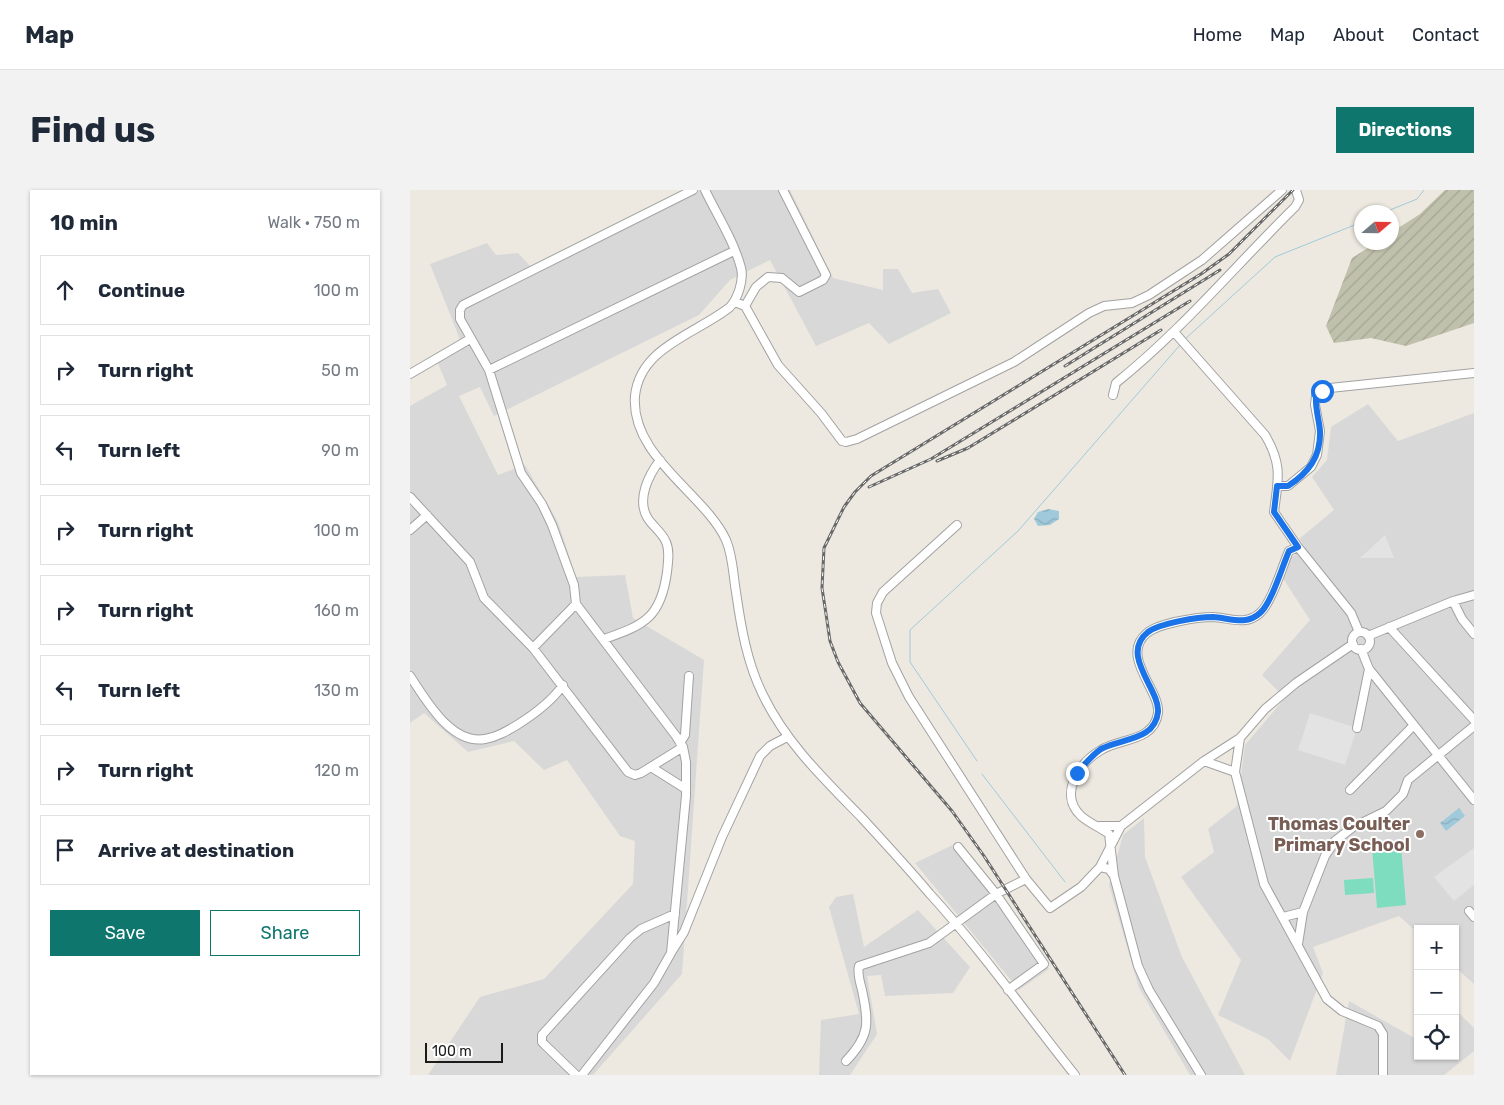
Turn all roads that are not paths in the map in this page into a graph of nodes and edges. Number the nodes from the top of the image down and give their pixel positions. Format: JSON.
{"nodes":[{"id":1,"x":693,"y":190,"type":"edge"},
{"id":2,"x":705,"y":190,"type":"edge"},
{"id":3,"x":783,"y":190,"type":"edge"},
{"id":4,"x":1282,"y":190,"type":"edge"},
{"id":5,"x":1296,"y":190,"type":"edge"},
{"id":6,"x":734,"y":251,"type":"junction"},
{"id":7,"x":735,"y":302,"type":"junction"},
{"id":8,"x":745,"y":306,"type":"junction"},
{"id":9,"x":1175,"y":333,"type":"junction"},
{"id":10,"x":470,"y":339,"type":"junction"},
{"id":11,"x":489,"y":370,"type":"junction"},
{"id":12,"x":1474,"y":373,"type":"edge"},
{"id":13,"x":410,"y":374,"type":"edge"},
{"id":14,"x":1113,"y":394,"type":"dead end"},
{"id":15,"x":660,"y":460,"type":"junction"},
{"id":16,"x":1277,"y":486,"type":"junction"},
{"id":17,"x":410,"y":497,"type":"edge"},
{"id":18,"x":427,"y":515,"type":"junction"},
{"id":19,"x":957,"y":525,"type":"dead end"},
{"id":20,"x":410,"y":530,"type":"edge"},
{"id":21,"x":1298,"y":547,"type":"junction"},
{"id":22,"x":1474,"y":596,"type":"edge"},
{"id":23,"x":1453,"y":601,"type":"junction"},
{"id":24,"x":576,"y":604,"type":"junction"},
{"id":25,"x":1389,"y":627,"type":"junction"},
{"id":26,"x":1358,"y":632,"type":"junction"},
{"id":27,"x":1474,"y":634,"type":"edge"},
{"id":28,"x":1368,"y":636,"type":"junction"},
{"id":29,"x":604,"y":639,"type":"junction"},
{"id":30,"x":1352,"y":644,"type":"junction"},
{"id":31,"x":532,"y":648,"type":"junction"},
{"id":32,"x":1361,"y":649,"type":"junction"},
{"id":33,"x":1369,"y":669,"type":"junction"},
{"id":34,"x":410,"y":676,"type":"edge"},
{"id":35,"x":690,"y":676,"type":"dead end"},
{"id":36,"x":563,"y":686,"type":"junction"},
{"id":37,"x":1474,"y":720,"type":"edge"},
{"id":38,"x":1414,"y":725,"type":"junction"},
{"id":39,"x":1474,"y":726,"type":"edge"},
{"id":40,"x":1357,"y":728,"type":"dead end"},
{"id":41,"x":787,"y":737,"type":"junction"},
{"id":42,"x":1240,"y":738,"type":"junction"},
{"id":43,"x":681,"y":745,"type":"junction"},
{"id":44,"x":1438,"y":755,"type":"junction"},
{"id":45,"x":1204,"y":761,"type":"junction"},
{"id":46,"x":650,"y":767,"type":"junction"},
{"id":47,"x":1235,"y":772,"type":"junction"},
{"id":48,"x":686,"y":789,"type":"junction"},
{"id":49,"x":1350,"y":790,"type":"dead end"},
{"id":50,"x":1474,"y":800,"type":"edge"},
{"id":51,"x":1099,"y":826,"type":"junction"},
{"id":52,"x":1121,"y":826,"type":"junction"},
{"id":53,"x":1111,"y":846,"type":"junction"},
{"id":54,"x":958,"y":847,"type":"dead end"},
{"id":55,"x":1100,"y":867,"type":"junction"},
{"id":56,"x":1114,"y":876,"type":"junction"},
{"id":57,"x":1026,"y":879,"type":"junction"},
{"id":58,"x":996,"y":894,"type":"junction"},
{"id":59,"x":1303,"y":912,"type":"junction"},
{"id":60,"x":675,"y":914,"type":"junction"},
{"id":61,"x":1283,"y":917,"type":"junction"},
{"id":62,"x":956,"y":923,"type":"junction"},
{"id":63,"x":1298,"y":944,"type":"junction"},
{"id":64,"x":671,"y":953,"type":"junction"},
{"id":65,"x":1008,"y":990,"type":"junction"},
{"id":66,"x":846,"y":1061,"type":"dead end"},
{"id":67,"x":576,"y":1075,"type":"edge"},
{"id":68,"x":582,"y":1075,"type":"edge"},
{"id":69,"x":1075,"y":1075,"type":"edge"},
{"id":70,"x":1201,"y":1075,"type":"edge"},
{"id":71,"x":1383,"y":1075,"type":"edge"}],
"edges":[{"from":1,"to":10,"type":"street"},
{"from":2,"to":6,"type":"street"},
{"from":3,"to":8,"type":"street"},
{"from":4,"to":8,"type":"street"},
{"from":5,"to":9,"type":"street"},
{"from":6,"to":7,"type":"street"},
{"from":6,"to":11,"type":"street"},
{"from":7,"to":8,"type":"street"},
{"from":7,"to":15,"type":"street"},
{"from":9,"to":14,"type":"street"},
{"from":9,"to":16,"type":"street"},
{"from":10,"to":11,"type":"street"},
{"from":10,"to":13,"type":"street"},
{"from":11,"to":24,"type":"street"},
{"from":12,"to":16,"type":"street"},
{"from":15,"to":29,"type":"street"},
{"from":15,"to":41,"type":"street"},
{"from":16,"to":21,"type":"street"},
{"from":17,"to":18,"type":"street"},
{"from":18,"to":20,"type":"street"},
{"from":18,"to":31,"type":"street"},
{"from":19,"to":57,"type":"street"},
{"from":21,"to":26,"type":"street"},
{"from":21,"to":51,"type":"street"},
{"from":22,"to":23,"type":"street"},
{"from":23,"to":25,"type":"street"},
{"from":23,"to":27,"type":"street"},
{"from":24,"to":29,"type":"street"},
{"from":24,"to":31,"type":"street"},
{"from":25,"to":28,"type":"street"},
{"from":25,"to":37,"type":"street"},
{"from":26,"to":28,"type":"street"},
{"from":26,"to":30,"type":"street"},
{"from":28,"to":32,"type":"street"},
{"from":29,"to":43,"type":"street"},
{"from":30,"to":32,"type":"street"},
{"from":30,"to":42,"type":"street"},
{"from":31,"to":36,"type":"street"},
{"from":32,"to":33,"type":"street"},
{"from":33,"to":38,"type":"street"},
{"from":33,"to":40,"type":"street"},
{"from":34,"to":36,"type":"street"},
{"from":35,"to":43,"type":"street"},
{"from":36,"to":46,"type":"street"},
{"from":38,"to":44,"type":"street"},
{"from":38,"to":49,"type":"street"},
{"from":39,"to":44,"type":"street"},
{"from":41,"to":62,"type":"street"},
{"from":41,"to":64,"type":"street"},
{"from":42,"to":45,"type":"street"},
{"from":42,"to":47,"type":"street"},
{"from":43,"to":46,"type":"street"},
{"from":43,"to":48,"type":"street"},
{"from":44,"to":50,"type":"street"},
{"from":44,"to":59,"type":"street"},
{"from":45,"to":47,"type":"street"},
{"from":45,"to":52,"type":"street"},
{"from":46,"to":48,"type":"street"},
{"from":47,"to":61,"type":"street"},
{"from":48,"to":60,"type":"street"},
{"from":51,"to":52,"type":"street"},
{"from":51,"to":53,"type":"street"},
{"from":52,"to":53,"type":"street"},
{"from":53,"to":55,"type":"street"},
{"from":53,"to":56,"type":"street"},
{"from":54,"to":58,"type":"street"},
{"from":55,"to":56,"type":"street"},
{"from":55,"to":57,"type":"street"},
{"from":56,"to":70,"type":"street"},
{"from":57,"to":58,"type":"street"},
{"from":58,"to":62,"type":"street"},
{"from":58,"to":65,"type":"street"},
{"from":59,"to":61,"type":"street"},
{"from":59,"to":63,"type":"street"},
{"from":60,"to":64,"type":"street"},
{"from":60,"to":67,"type":"street"},
{"from":61,"to":63,"type":"street"},
{"from":62,"to":65,"type":"street"},
{"from":62,"to":66,"type":"street"},
{"from":63,"to":71,"type":"street"},
{"from":64,"to":68,"type":"street"},
{"from":65,"to":69,"type":"street"}]}
